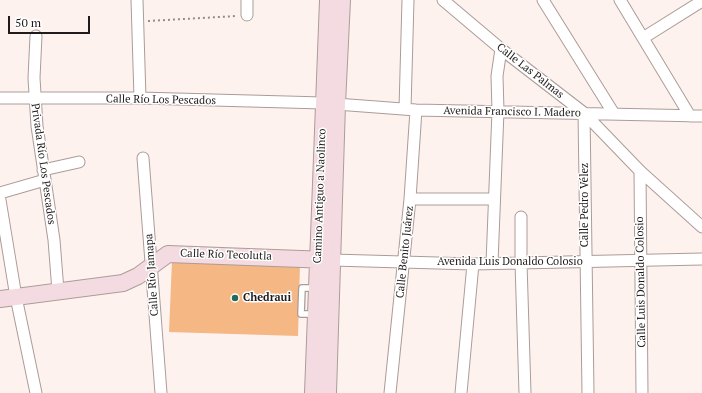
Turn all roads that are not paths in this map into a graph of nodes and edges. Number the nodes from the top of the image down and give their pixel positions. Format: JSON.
{"nodes":[{"id":1,"x":137,"y":0,"type":"edge"},
{"id":2,"x":247,"y":0,"type":"edge"},
{"id":3,"x":328,"y":0,"type":"edge"},
{"id":4,"x":342,"y":0,"type":"edge"},
{"id":5,"x":408,"y":0,"type":"edge"},
{"id":6,"x":543,"y":0,"type":"edge"},
{"id":7,"x":620,"y":0,"type":"edge"},
{"id":8,"x":702,"y":0,"type":"edge"},
{"id":9,"x":448,"y":2,"type":"edge"},
{"id":10,"x":247,"y":15,"type":"road end"},
{"id":11,"x":36,"y":36,"type":"dead end"},
{"id":12,"x":643,"y":38,"type":"junction"},
{"id":13,"x":501,"y":49,"type":"junction"},
{"id":14,"x":0,"y":98,"type":"edge"},
{"id":15,"x":140,"y":98,"type":"junction"},
{"id":16,"x":35,"y":99,"type":"junction"},
{"id":17,"x":330,"y":104,"type":"junction"},
{"id":18,"x":404,"y":110,"type":"junction"},
{"id":19,"x":416,"y":110,"type":"junction"},
{"id":20,"x":498,"y":111,"type":"junction"},
{"id":21,"x":584,"y":114,"type":"junction"},
{"id":22,"x":614,"y":114,"type":"junction"},
{"id":23,"x":690,"y":116,"type":"junction"},
{"id":24,"x":702,"y":116,"type":"edge"},
{"id":25,"x":143,"y":158,"type":"dead end"},
{"id":26,"x":79,"y":162,"type":"dead end"},
{"id":27,"x":640,"y":171,"type":"junction"},
{"id":28,"x":44,"y":175,"type":"junction"},
{"id":29,"x":0,"y":193,"type":"edge"},
{"id":30,"x":410,"y":199,"type":"junction"},
{"id":31,"x":494,"y":199,"type":"junction"},
{"id":32,"x":0,"y":200,"type":"edge"},
{"id":33,"x":521,"y":217,"type":"dead end"},
{"id":34,"x":702,"y":228,"type":"edge"},
{"id":35,"x":325,"y":259,"type":"junction"},
{"id":36,"x":702,"y":259,"type":"edge"},
{"id":37,"x":585,"y":261,"type":"junction"},
{"id":38,"x":640,"y":261,"type":"junction"},
{"id":39,"x":404,"y":262,"type":"junction"},
{"id":40,"x":521,"y":263,"type":"junction"},
{"id":41,"x":472,"y":264,"type":"junction"},
{"id":42,"x":492,"y":264,"type":"junction"},
{"id":43,"x":151,"y":265,"type":"junction"},
{"id":44,"x":58,"y":291,"type":"junction"},
{"id":45,"x":16,"y":297,"type":"junction"},
{"id":46,"x":0,"y":299,"type":"edge"},
{"id":47,"x":323,"y":315,"type":"junction"},
{"id":48,"x":36,"y":393,"type":"edge"},
{"id":49,"x":161,"y":393,"type":"edge"},
{"id":50,"x":313,"y":393,"type":"edge"},
{"id":51,"x":328,"y":393,"type":"edge"},
{"id":52,"x":390,"y":393,"type":"edge"},
{"id":53,"x":461,"y":393,"type":"edge"},
{"id":54,"x":525,"y":393,"type":"edge"},
{"id":55,"x":588,"y":393,"type":"edge"},
{"id":56,"x":642,"y":393,"type":"edge"}],
"edges":[{"from":1,"to":15,"type":"street"},
{"from":2,"to":10,"type":"street"},
{"from":3,"to":17,"type":"main road","name":"Camino Antiguo a Naolinco"},
{"from":4,"to":17,"type":"main road","name":"Camino Antiguo a Naolinco"},
{"from":5,"to":18,"type":"street"},
{"from":6,"to":22,"type":"street"},
{"from":7,"to":12,"type":"street"},
{"from":8,"to":12,"type":"street"},
{"from":9,"to":13,"type":"street","name":"Calle Las Palmas"},
{"from":11,"to":16,"type":"street","name":"Privada Río Los Pescados"},
{"from":12,"to":23,"type":"street"},
{"from":13,"to":20,"type":"street"},
{"from":13,"to":21,"type":"street","name":"Calle Las Palmas"},
{"from":14,"to":16,"type":"street","name":"Calle Río Los Pescados"},
{"from":15,"to":16,"type":"street","name":"Calle Río Los Pescados"},
{"from":15,"to":17,"type":"street","name":"Calle Río Los Pescados"},
{"from":16,"to":28,"type":"street","name":"Privada Río Los Pescados"},
{"from":17,"to":18,"type":"street","name":"Avenida Francisco I. Madero"},
{"from":17,"to":35,"type":"main road","name":"Camino Antiguo a Naolinco"},
{"from":18,"to":19,"type":"street","name":"Avenida Francisco I. Madero"},
{"from":19,"to":20,"type":"street","name":"Avenida Francisco I. Madero"},
{"from":19,"to":30,"type":"street","name":"Calle Benito Juárez"},
{"from":20,"to":21,"type":"street","name":"Avenida Francisco I. Madero"},
{"from":20,"to":31,"type":"street"},
{"from":21,"to":22,"type":"street","name":"Avenida Francisco I. Madero"},
{"from":21,"to":27,"type":"street","name":"Calle Las Palmas"},
{"from":21,"to":37,"type":"street","name":"Calle Pedro Vélez"},
{"from":22,"to":23,"type":"street","name":"Avenida Francisco I. Madero"},
{"from":23,"to":24,"type":"street","name":"Avenida Francisco I. Madero"},
{"from":25,"to":43,"type":"street","name":"Calle Río Jamapa"},
{"from":26,"to":28,"type":"street"},
{"from":27,"to":34,"type":"street","name":"Calle Las Palmas"},
{"from":27,"to":38,"type":"street","name":"Calle Luis Donaldo Colosio"},
{"from":28,"to":29,"type":"street"},
{"from":28,"to":44,"type":"street","name":"Privada Río Los Pescados"},
{"from":30,"to":31,"type":"street"},
{"from":30,"to":39,"type":"street","name":"Calle Benito Juárez"},
{"from":31,"to":42,"type":"street"},
{"from":32,"to":45,"type":"street"},
{"from":33,"to":40,"type":"street"},
{"from":35,"to":39,"type":"street","name":"Avenida Luis Donaldo Colosio"},
{"from":35,"to":43,"type":"main road","name":"Calle Río Tecolutla"},
{"from":35,"to":47,"type":"main road","name":"Camino Antiguo a Naolinco"},
{"from":36,"to":38,"type":"street","name":"Avenida Luis Donaldo Colosio"},
{"from":37,"to":38,"type":"street","name":"Avenida Luis Donaldo Colosio"},
{"from":37,"to":40,"type":"street","name":"Avenida Luis Donaldo Colosio"},
{"from":37,"to":55,"type":"street","name":"Calle Pedro Vélez"},
{"from":38,"to":56,"type":"street","name":"Calle Luis Donaldo Colosio"},
{"from":39,"to":41,"type":"street","name":"Avenida Luis Donaldo Colosio"},
{"from":39,"to":52,"type":"street","name":"Calle Benito Juárez"},
{"from":40,"to":42,"type":"street","name":"Avenida Luis Donaldo Colosio"},
{"from":40,"to":54,"type":"street"},
{"from":41,"to":42,"type":"street","name":"Avenida Luis Donaldo Colosio"},
{"from":41,"to":53,"type":"street"},
{"from":43,"to":44,"type":"main road","name":"Calle Río Tecolutla"},
{"from":43,"to":49,"type":"street","name":"Calle Río Jamapa"},
{"from":44,"to":45,"type":"main road","name":"Calle Río Tecolutla"},
{"from":45,"to":46,"type":"main road","name":"Calle Río Tecolutla"},
{"from":45,"to":48,"type":"street"},
{"from":47,"to":50,"type":"main road","name":"Camino Antiguo a Naolinco"},
{"from":47,"to":51,"type":"main road","name":"Camino Antiguo a Naolinco"}]}
